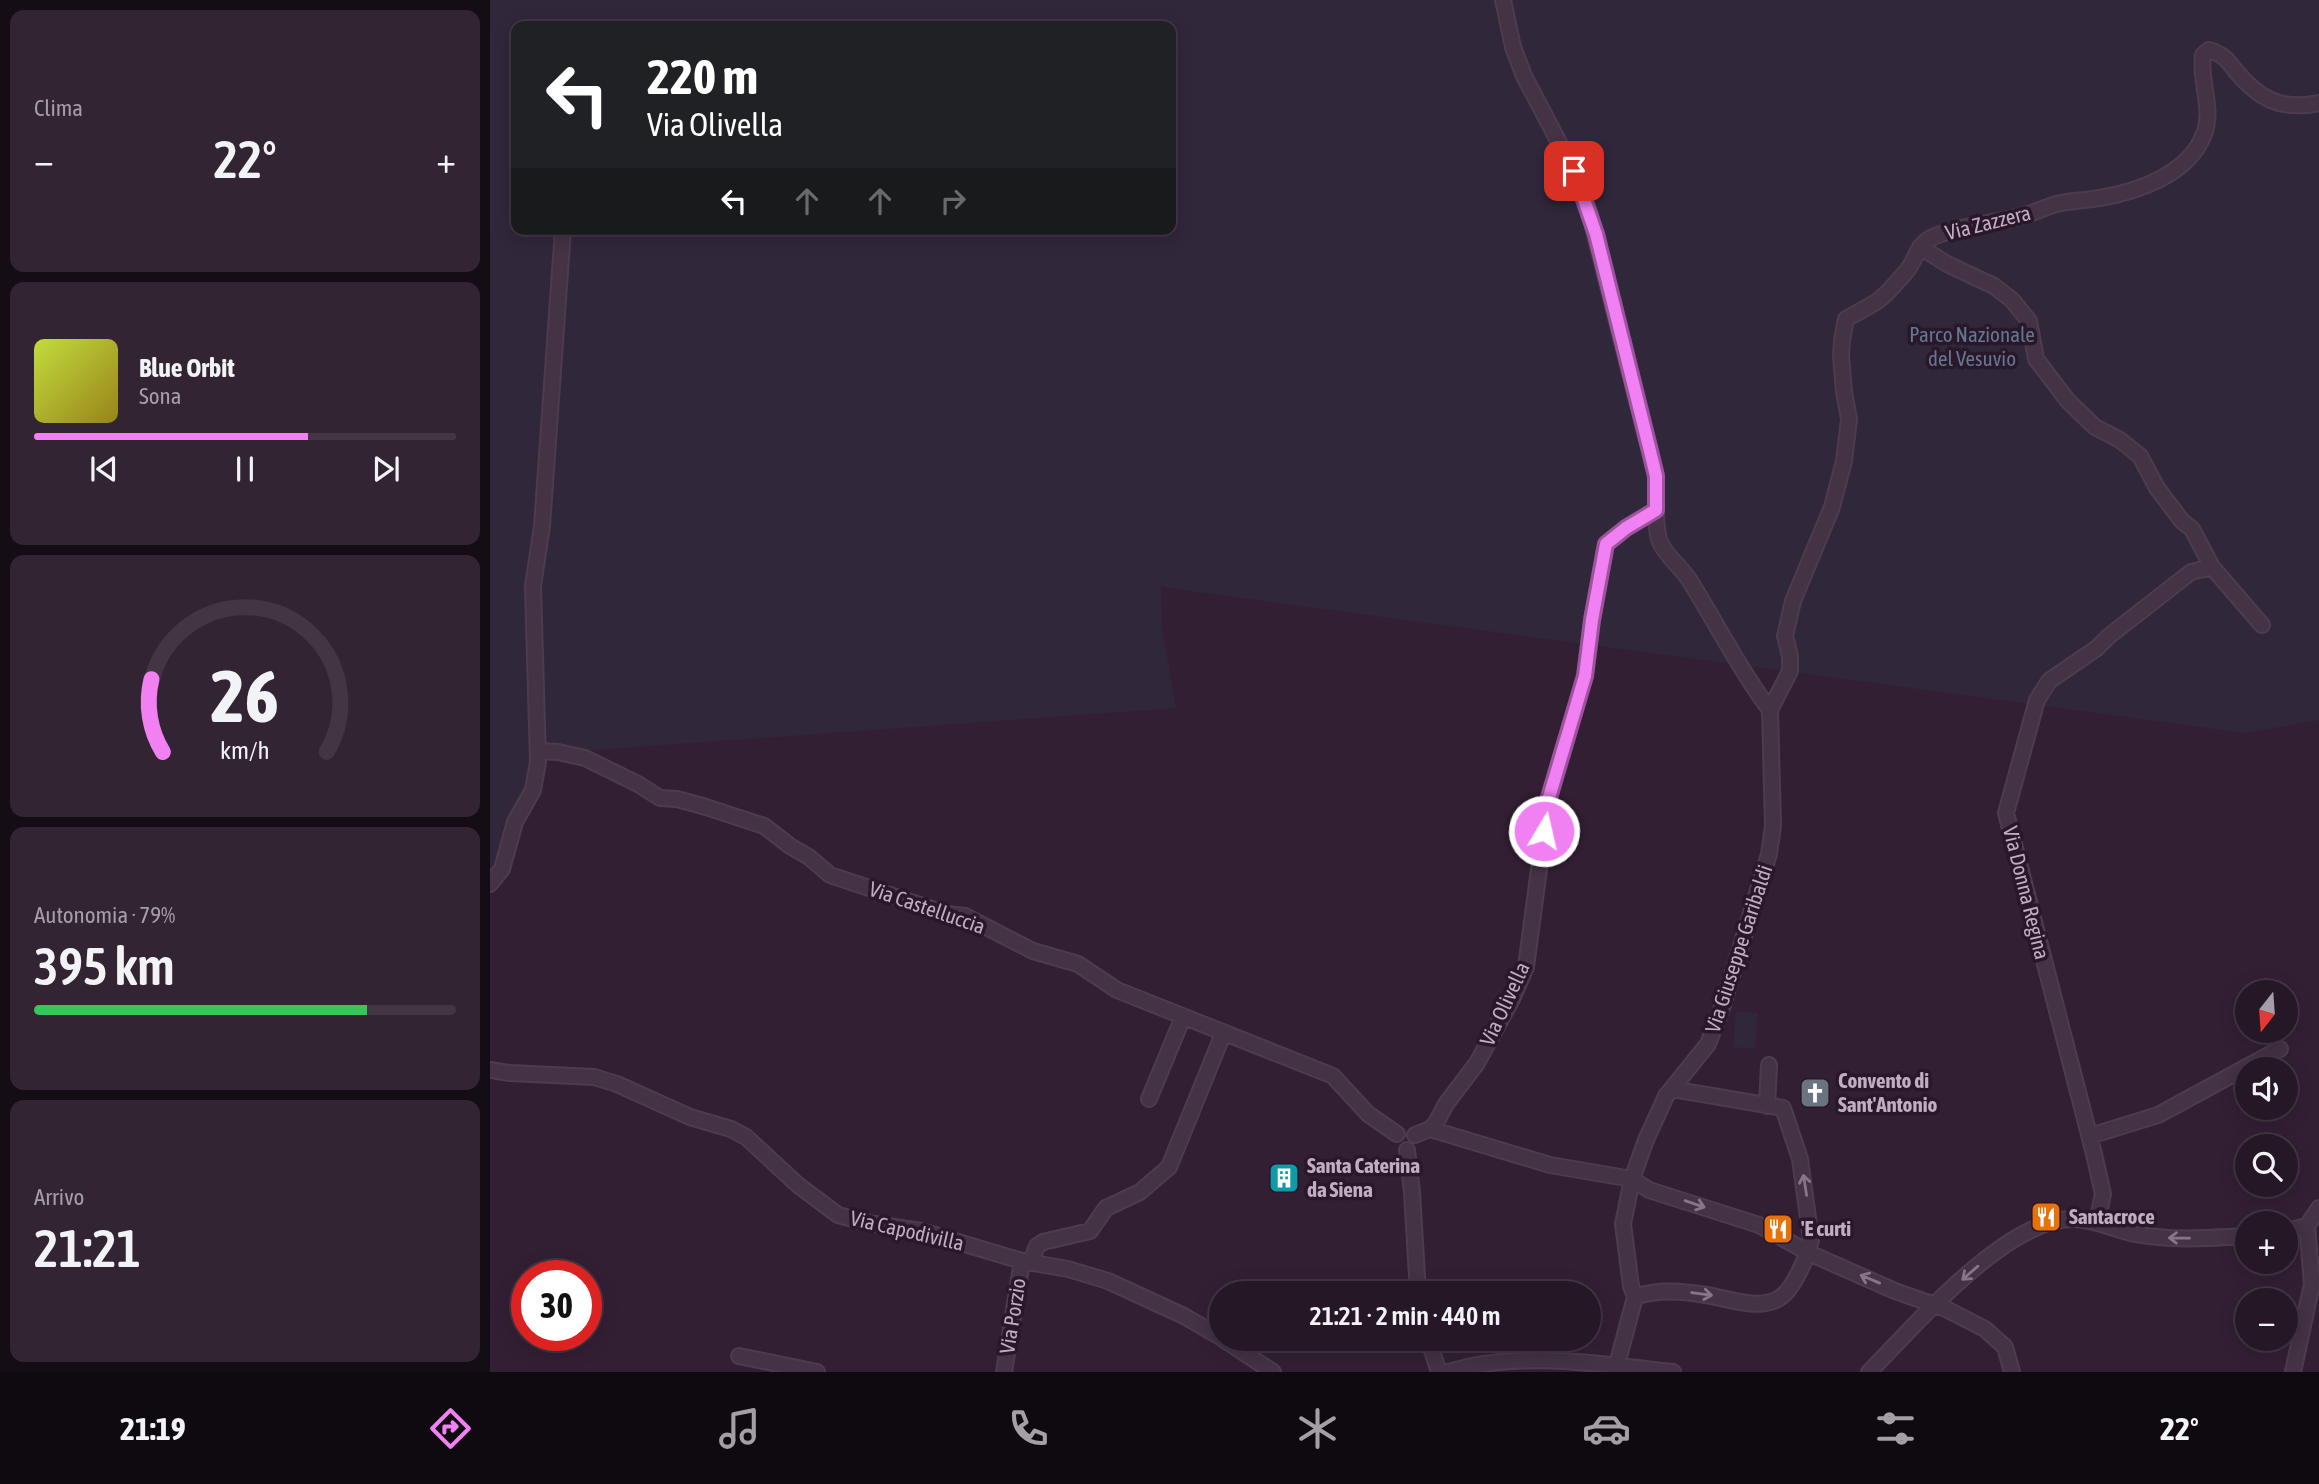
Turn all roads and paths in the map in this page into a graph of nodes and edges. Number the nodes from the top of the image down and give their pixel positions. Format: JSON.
{"nodes":[{"id":1,"x":1503,"y":0,"type":"edge"},
{"id":2,"x":2319,"y":103,"type":"edge"},
{"id":3,"x":564,"y":235,"type":"edge"},
{"id":4,"x":1920,"y":247,"type":"junction"},
{"id":5,"x":1656,"y":510,"type":"junction"},
{"id":6,"x":2212,"y":567,"type":"junction"},
{"id":7,"x":2262,"y":625,"type":"dead end"},
{"id":8,"x":1770,"y":710,"type":"junction"},
{"id":9,"x":538,"y":751,"type":"junction"},
{"id":10,"x":490,"y":884,"type":"edge"},
{"id":11,"x":1183,"y":1017,"type":"junction"},
{"id":12,"x":1223,"y":1034,"type":"junction"},
{"id":13,"x":2280,"y":1049,"type":"dead end"},
{"id":14,"x":1769,"y":1065,"type":"dead end"},
{"id":15,"x":490,"y":1070,"type":"edge"},
{"id":16,"x":1672,"y":1089,"type":"junction"},
{"id":17,"x":1149,"y":1099,"type":"dead end"},
{"id":18,"x":1768,"y":1106,"type":"junction"},
{"id":19,"x":1430,"y":1129,"type":"junction"},
{"id":20,"x":1397,"y":1135,"type":"junction"},
{"id":21,"x":1415,"y":1135,"type":"junction"},
{"id":22,"x":2090,"y":1136,"type":"junction"},
{"id":23,"x":1407,"y":1150,"type":"junction"},
{"id":24,"x":1632,"y":1179,"type":"junction"},
{"id":25,"x":2319,"y":1208,"type":"edge"},
{"id":26,"x":2097,"y":1222,"type":"junction"},
{"id":27,"x":2307,"y":1226,"type":"junction"},
{"id":28,"x":2298,"y":1228,"type":"edge"},
{"id":29,"x":2235,"y":1236,"type":"edge"},
{"id":30,"x":1809,"y":1253,"type":"junction"},
{"id":31,"x":1022,"y":1261,"type":"junction"},
{"id":32,"x":1417,"y":1281,"type":"edge"},
{"id":33,"x":1635,"y":1297,"type":"junction"},
{"id":34,"x":1933,"y":1305,"type":"junction"},
{"id":35,"x":1209,"y":1330,"type":"edge"},
{"id":36,"x":1242,"y":1351,"type":"edge"},
{"id":37,"x":1433,"y":1351,"type":"edge"},
{"id":38,"x":739,"y":1356,"type":"dead end"},
{"id":39,"x":1616,"y":1369,"type":"edge"},
{"id":40,"x":817,"y":1372,"type":"edge"},
{"id":41,"x":1004,"y":1372,"type":"edge"},
{"id":42,"x":1273,"y":1372,"type":"edge"},
{"id":43,"x":1439,"y":1372,"type":"edge"},
{"id":44,"x":1448,"y":1372,"type":"edge"},
{"id":45,"x":1673,"y":1372,"type":"edge"},
{"id":46,"x":1869,"y":1372,"type":"edge"},
{"id":47,"x":2012,"y":1372,"type":"edge"},
{"id":48,"x":2293,"y":1372,"type":"edge"}],
"edges":[{"from":1,"to":5,"type":"street"},
{"from":2,"to":4,"type":"street","name":"Via Zazzera"},
{"from":3,"to":9,"type":"street"},
{"from":4,"to":6,"type":"street"},
{"from":4,"to":8,"type":"street","name":"Via Zazzera"},
{"from":5,"to":8,"type":"street"},
{"from":5,"to":19,"type":"street","name":"Via Olivella"},
{"from":6,"to":7,"type":"street"},
{"from":6,"to":22,"type":"street","name":"Via Donna Regina"},
{"from":8,"to":16,"type":"street","name":"Via Giuseppe Garibaldi"},
{"from":9,"to":10,"type":"street"},
{"from":9,"to":11,"type":"street","name":"Via Castelluccia"},
{"from":11,"to":12,"type":"street","name":"Via Castelluccia"},
{"from":11,"to":17,"type":"street"},
{"from":12,"to":20,"type":"street","name":"Via Castelluccia"},
{"from":12,"to":31,"type":"street"},
{"from":13,"to":22,"type":"street"},
{"from":14,"to":18,"type":"street"},
{"from":15,"to":31,"type":"street","name":"Via Capodivilla"},
{"from":16,"to":18,"type":"street"},
{"from":16,"to":24,"type":"street","name":"Via Giuseppe Garibaldi"},
{"from":30,"to":18,"type":"street","one_way":true},
{"from":19,"to":21,"type":"street"},
{"from":19,"to":24,"type":"street"},
{"from":20,"to":21,"type":"street"},
{"from":20,"to":23,"type":"street"},
{"from":21,"to":23,"type":"street"},
{"from":22,"to":26,"type":"street","name":"Via Donna Regina"},
{"from":23,"to":32,"type":"street"},
{"from":24,"to":30,"type":"street","one_way":true},
{"from":24,"to":33,"type":"street","name":"Via Giuseppe Garibaldi"},
{"from":25,"to":27,"type":"street"},
{"from":29,"to":26,"type":"street","one_way":true},
{"from":26,"to":34,"type":"street","one_way":true},
{"from":27,"to":28,"type":"street"},
{"from":27,"to":48,"type":"street"},
{"from":33,"to":30,"type":"street","one_way":true},
{"from":34,"to":30,"type":"street","one_way":true},
{"from":31,"to":35,"type":"street","name":"Via Capodivilla"},
{"from":31,"to":41,"type":"street","name":"Via Porzio"},
{"from":33,"to":39,"type":"street","name":"Via Giuseppe Garibaldi"},
{"from":34,"to":46,"type":"street"},
{"from":34,"to":47,"type":"street"},
{"from":36,"to":42,"type":"street","name":"Via Capodivilla"},
{"from":37,"to":43,"type":"street"},
{"from":38,"to":40,"type":"street"},
{"from":39,"to":44,"type":"street"},
{"from":39,"to":45,"type":"street"}]}
